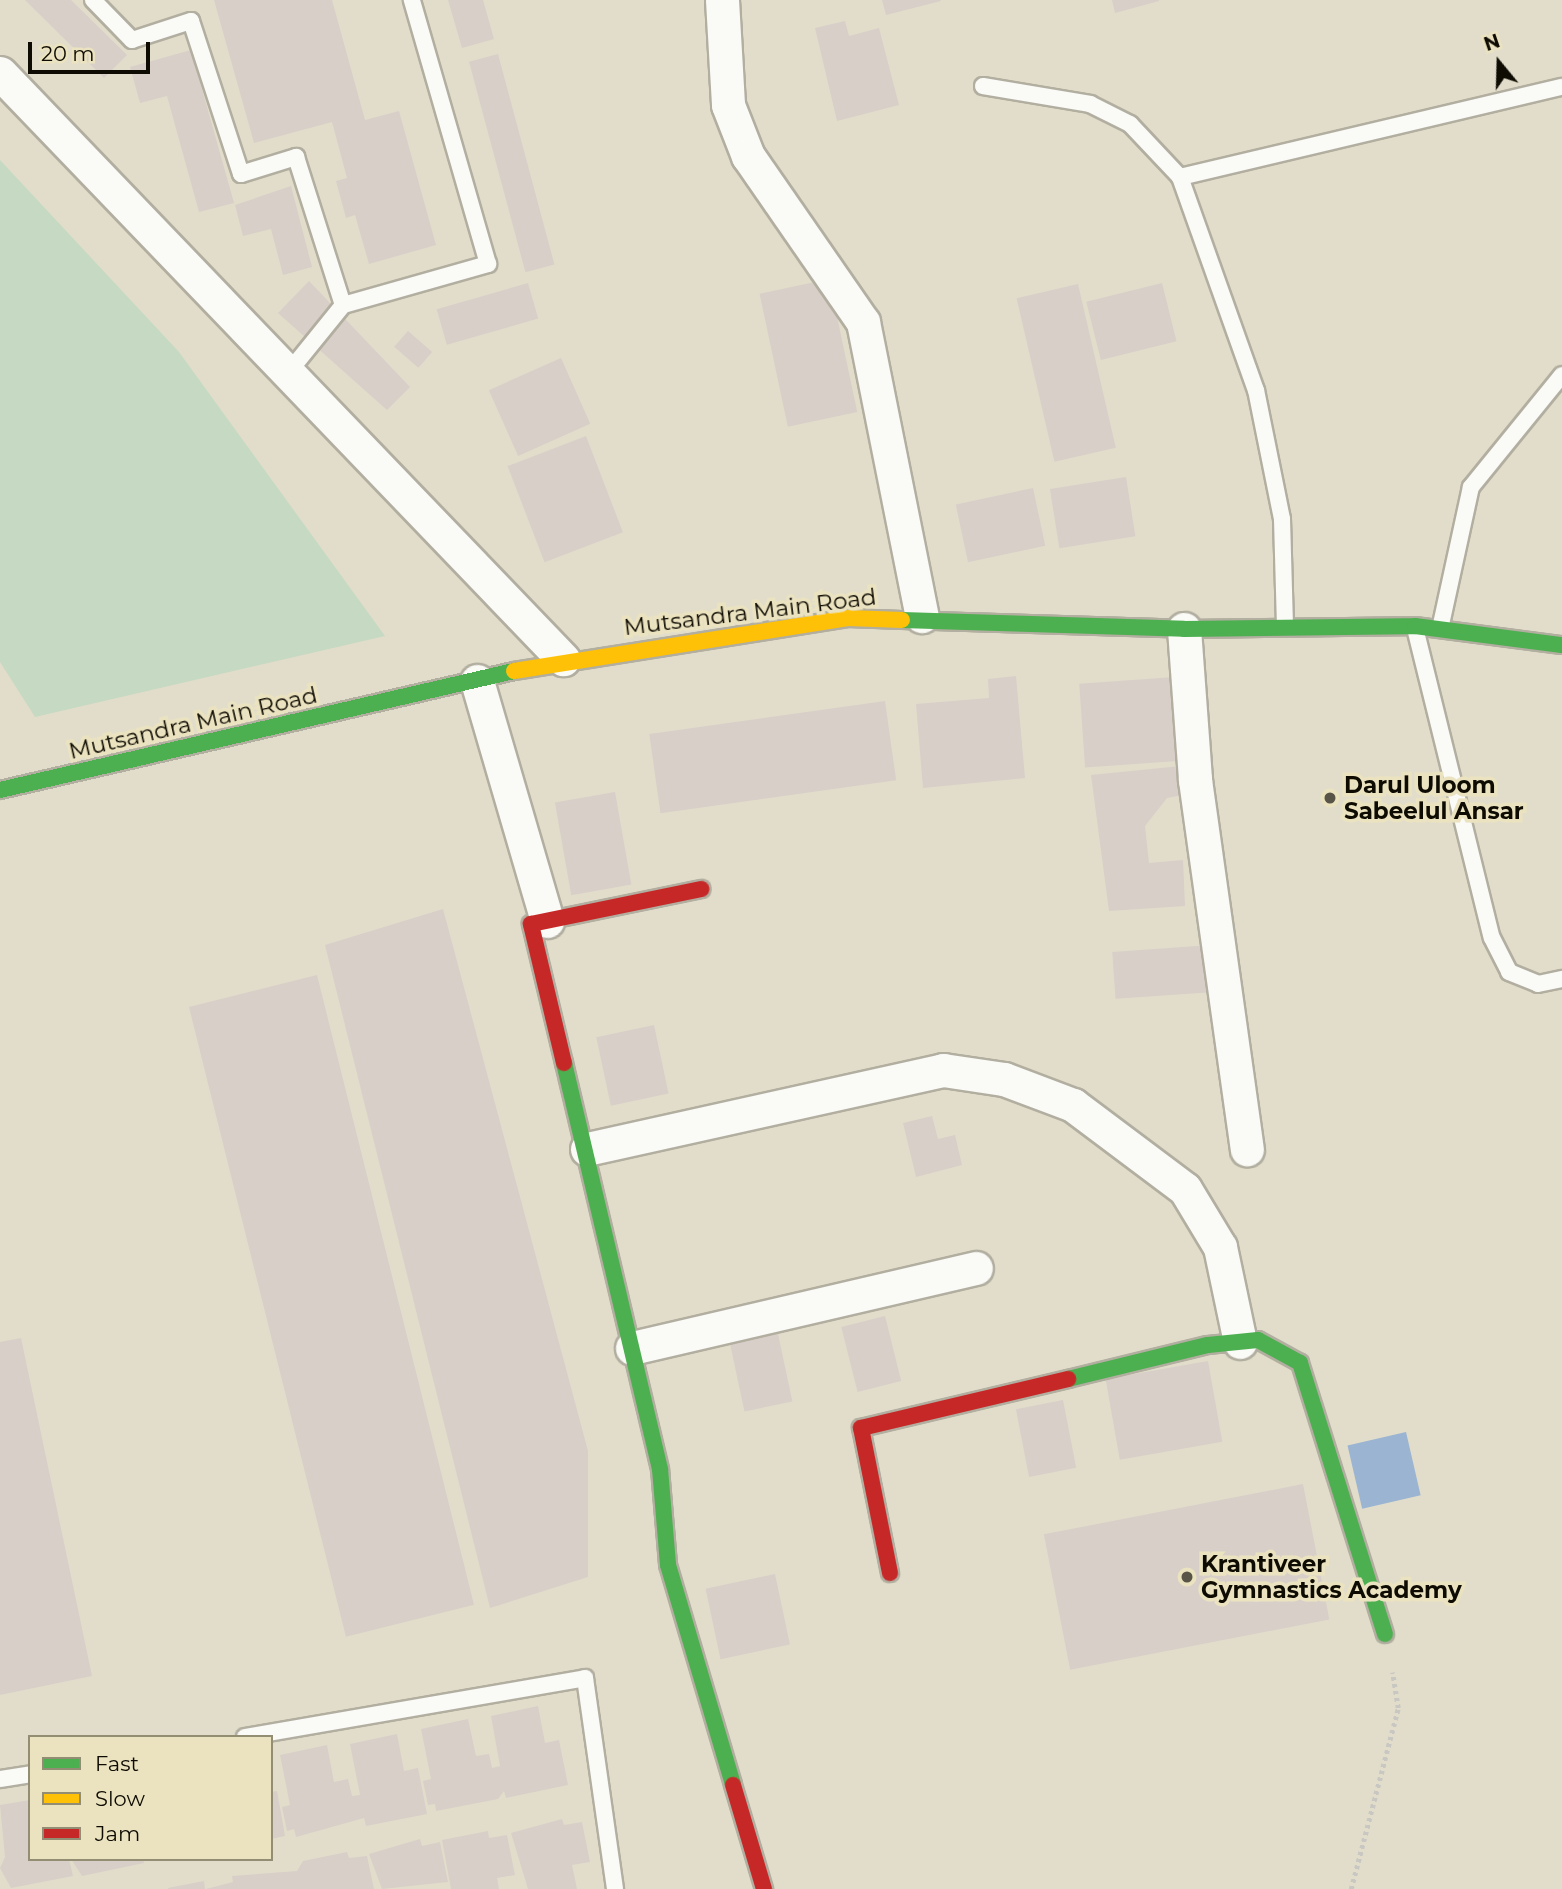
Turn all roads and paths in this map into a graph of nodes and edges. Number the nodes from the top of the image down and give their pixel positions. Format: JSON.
{"nodes":[{"id":1,"x":93,"y":0,"type":"edge"},
{"id":2,"x":412,"y":0,"type":"edge"},
{"id":3,"x":722,"y":0,"type":"edge"},
{"id":4,"x":0,"y":73,"type":"edge"},
{"id":5,"x":984,"y":86,"type":"dead end"},
{"id":6,"x":1562,"y":87,"type":"edge"},
{"id":7,"x":1180,"y":177,"type":"junction"},
{"id":8,"x":343,"y":305,"type":"junction"},
{"id":9,"x":288,"y":373,"type":"junction"},
{"id":10,"x":1562,"y":375,"type":"edge"},
{"id":11,"x":922,"y":616,"type":"junction"},
{"id":12,"x":1415,"y":625,"type":"junction"},
{"id":13,"x":1285,"y":627,"type":"junction"},
{"id":14,"x":1184,"y":629,"type":"junction"},
{"id":15,"x":1440,"y":629,"type":"junction"},
{"id":16,"x":1562,"y":645,"type":"edge"},
{"id":17,"x":563,"y":659,"type":"junction"},
{"id":18,"x":477,"y":681,"type":"junction"},
{"id":19,"x":0,"y":790,"type":"edge"},
{"id":20,"x":701,"y":889,"type":"dead end"},
{"id":21,"x":547,"y":921,"type":"junction"},
{"id":22,"x":1562,"y":979,"type":"edge"},
{"id":23,"x":587,"y":1149,"type":"junction"},
{"id":24,"x":1247,"y":1149,"type":"dead end"},
{"id":25,"x":976,"y":1268,"type":"dead end"},
{"id":26,"x":1240,"y":1342,"type":"junction"},
{"id":27,"x":632,"y":1348,"type":"junction"},
{"id":28,"x":890,"y":1573,"type":"dead end"},
{"id":29,"x":1385,"y":1634,"type":"joint"},
{"id":30,"x":257,"y":1735,"type":"edge"},
{"id":31,"x":28,"y":1774,"type":"edge"},
{"id":32,"x":0,"y":1779,"type":"edge"},
{"id":33,"x":615,"y":1889,"type":"edge"},
{"id":34,"x":764,"y":1889,"type":"edge"},
{"id":35,"x":1351,"y":1889,"type":"edge"}],
"edges":[{"from":1,"to":8,"type":"lane"},
{"from":2,"to":8,"type":"lane"},
{"from":3,"to":11,"type":"street"},
{"from":4,"to":9,"type":"street"},
{"from":5,"to":7,"type":"lane"},
{"from":6,"to":7,"type":"lane"},
{"from":7,"to":13,"type":"lane"},
{"from":8,"to":9,"type":"lane"},
{"from":9,"to":17,"type":"street"},
{"from":10,"to":15,"type":"lane"},
{"from":11,"to":14,"type":"street","name":"Mutsandra Main Road"},
{"from":11,"to":17,"type":"street","name":"Mutsandra Main Road"},
{"from":12,"to":13,"type":"street","name":"Mutsandra Main Road"},
{"from":12,"to":15,"type":"street","name":"Mutsandra Main Road"},
{"from":12,"to":22,"type":"lane"},
{"from":13,"to":14,"type":"street","name":"Mutsandra Main Road"},
{"from":14,"to":24,"type":"street"},
{"from":15,"to":16,"type":"street","name":"Mutsandra Main Road"},
{"from":17,"to":18,"type":"street","name":"Mutsandra Main Road"},
{"from":18,"to":19,"type":"street","name":"Mutsandra Main Road"},
{"from":18,"to":21,"type":"street"},
{"from":20,"to":21,"type":"street"},
{"from":21,"to":23,"type":"street"},
{"from":23,"to":26,"type":"street"},
{"from":23,"to":27,"type":"street"},
{"from":25,"to":27,"type":"street"},
{"from":26,"to":28,"type":"street"},
{"from":26,"to":29,"type":"street"},
{"from":27,"to":34,"type":"street"},
{"from":29,"to":35,"type":"path"},
{"from":30,"to":33,"type":"lane"},
{"from":31,"to":32,"type":"lane"}]}
